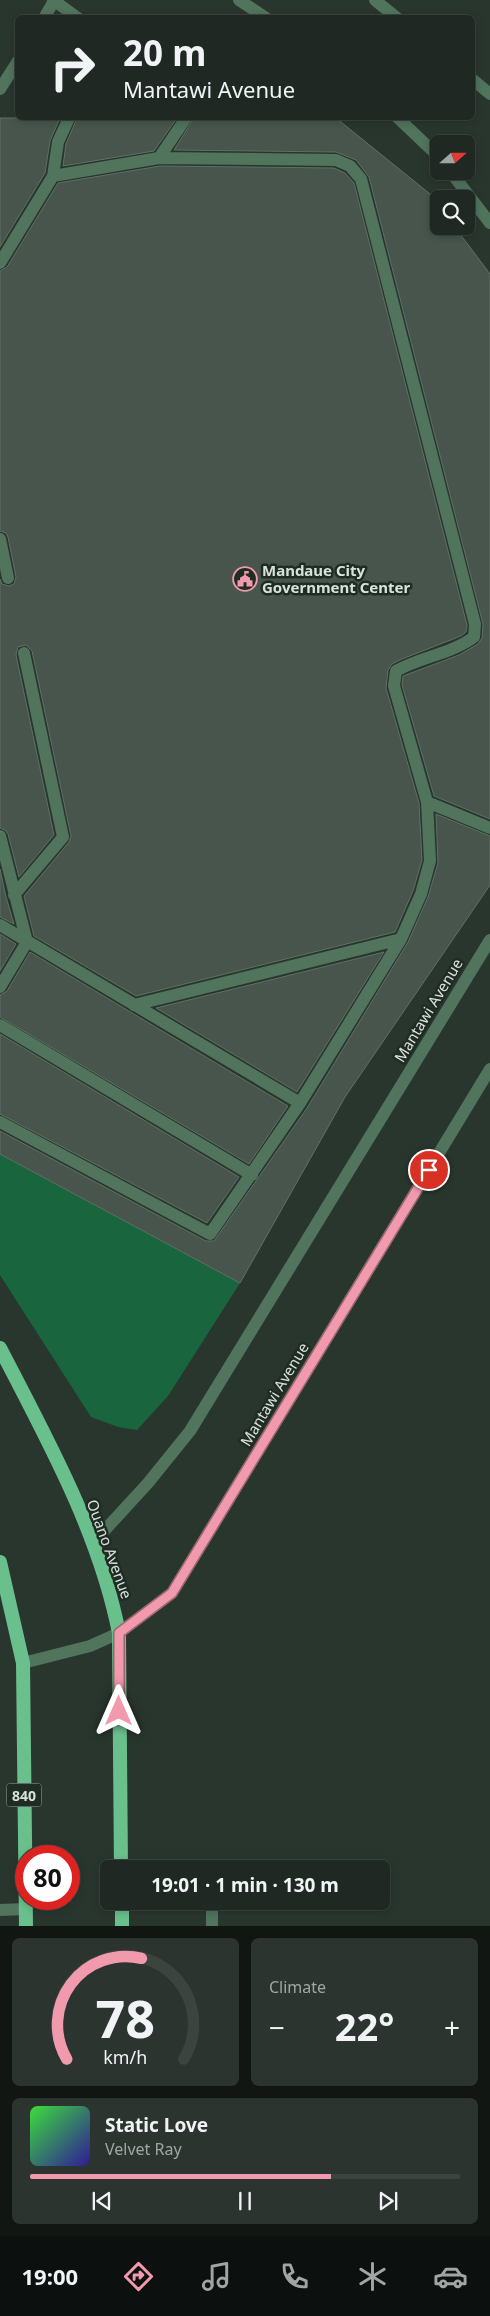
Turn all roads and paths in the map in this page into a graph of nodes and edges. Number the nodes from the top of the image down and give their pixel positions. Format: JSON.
{"nodes":[{"id":1,"x":53,"y":0,"type":"edge"},
{"id":2,"x":239,"y":0,"type":"edge"},
{"id":3,"x":375,"y":0,"type":"edge"},
{"id":4,"x":46,"y":15,"type":"edge"},
{"id":5,"x":74,"y":15,"type":"edge"},
{"id":6,"x":258,"y":15,"type":"edge"},
{"id":7,"x":393,"y":15,"type":"edge"},
{"id":8,"x":15,"y":65,"type":"edge"},
{"id":9,"x":475,"y":82,"type":"edge"},
{"id":10,"x":0,"y":89,"type":"edge"},
{"id":11,"x":490,"y":94,"type":"edge"},
{"id":12,"x":68,"y":120,"type":"edge"},
{"id":13,"x":185,"y":120,"type":"edge"},
{"id":14,"x":400,"y":120,"type":"edge"},
{"id":15,"x":430,"y":148,"type":"edge"},
{"id":16,"x":159,"y":158,"type":"junction"},
{"id":17,"x":53,"y":176,"type":"junction"},
{"id":18,"x":457,"y":180,"type":"edge"},
{"id":19,"x":490,"y":223,"type":"edge"},
{"id":20,"x":0,"y":263,"type":"edge"},
{"id":21,"x":0,"y":539,"type":"edge"},
{"id":22,"x":8,"y":578,"type":"dead end"},
{"id":23,"x":24,"y":653,"type":"dead end"},
{"id":24,"x":427,"y":802,"type":"junction"},
{"id":25,"x":490,"y":828,"type":"edge"},
{"id":26,"x":0,"y":836,"type":"edge"},
{"id":27,"x":14,"y":894,"type":"junction"},
{"id":28,"x":0,"y":925,"type":"edge"},
{"id":29,"x":401,"y":939,"type":"junction"},
{"id":30,"x":490,"y":940,"type":"edge"},
{"id":31,"x":27,"y":942,"type":"junction"},
{"id":32,"x":0,"y":987,"type":"edge"},
{"id":33,"x":134,"y":1005,"type":"junction"},
{"id":34,"x":0,"y":1026,"type":"edge"},
{"id":35,"x":490,"y":1069,"type":"edge"},
{"id":36,"x":300,"y":1104,"type":"junction"},
{"id":37,"x":0,"y":1122,"type":"edge"},
{"id":38,"x":252,"y":1175,"type":"junction"},
{"id":39,"x":0,"y":1348,"type":"edge"},
{"id":40,"x":93,"y":1543,"type":"junction"},
{"id":41,"x":0,"y":1562,"type":"edge"},
{"id":42,"x":119,"y":1633,"type":"junction"},
{"id":43,"x":23,"y":1663,"type":"junction"},
{"id":44,"x":25,"y":1845,"type":"edge"},
{"id":45,"x":121,"y":1860,"type":"edge"},
{"id":46,"x":15,"y":1909,"type":"edge"},
{"id":47,"x":0,"y":1910,"type":"edge"},
{"id":48,"x":26,"y":1910,"type":"edge"},
{"id":49,"x":122,"y":1910,"type":"edge"},
{"id":50,"x":212,"y":1910,"type":"edge"},
{"id":51,"x":26,"y":1926,"type":"edge"},
{"id":52,"x":122,"y":1926,"type":"edge"},
{"id":53,"x":212,"y":1926,"type":"edge"}],
"edges":[{"from":1,"to":4,"type":"street"},
{"from":1,"to":5,"type":"street"},
{"from":2,"to":6,"type":"street"},
{"from":3,"to":7,"type":"street"},
{"from":8,"to":10,"type":"street"},
{"from":9,"to":11,"type":"street"},
{"from":12,"to":17,"type":"street"},
{"from":13,"to":16,"type":"street"},
{"from":14,"to":15,"type":"street"},
{"from":16,"to":17,"type":"street"},
{"from":16,"to":24,"type":"street"},
{"from":17,"to":20,"type":"street"},
{"from":18,"to":19,"type":"street"},
{"from":21,"to":22,"type":"street"},
{"from":23,"to":27,"type":"street"},
{"from":24,"to":25,"type":"street"},
{"from":24,"to":29,"type":"street"},
{"from":26,"to":27,"type":"street"},
{"from":27,"to":31,"type":"street"},
{"from":28,"to":31,"type":"street"},
{"from":29,"to":33,"type":"street"},
{"from":29,"to":36,"type":"street"},
{"from":30,"to":40,"type":"street","name":"Mantawi Avenue"},
{"from":31,"to":32,"type":"street"},
{"from":31,"to":33,"type":"street"},
{"from":33,"to":36,"type":"street"},
{"from":34,"to":38,"type":"street"},
{"from":35,"to":42,"type":"street","name":"Mantawi Avenue"},
{"from":36,"to":38,"type":"street"},
{"from":37,"to":38,"type":"street"},
{"from":39,"to":40,"type":"highway","name":"Ouano Avenue"},
{"from":40,"to":42,"type":"highway","name":"Ouano Avenue"},
{"from":41,"to":43,"type":"highway","number":"840"},
{"from":42,"to":43,"type":"street","name":"Mantawi Avenue"},
{"from":42,"to":45,"type":"highway","name":"Ouano Avenue"},
{"from":43,"to":44,"type":"highway","number":"840"},
{"from":46,"to":47,"type":"street"},
{"from":48,"to":51,"type":"highway","number":"840"},
{"from":49,"to":52,"type":"highway"},
{"from":50,"to":53,"type":"street"}]}
